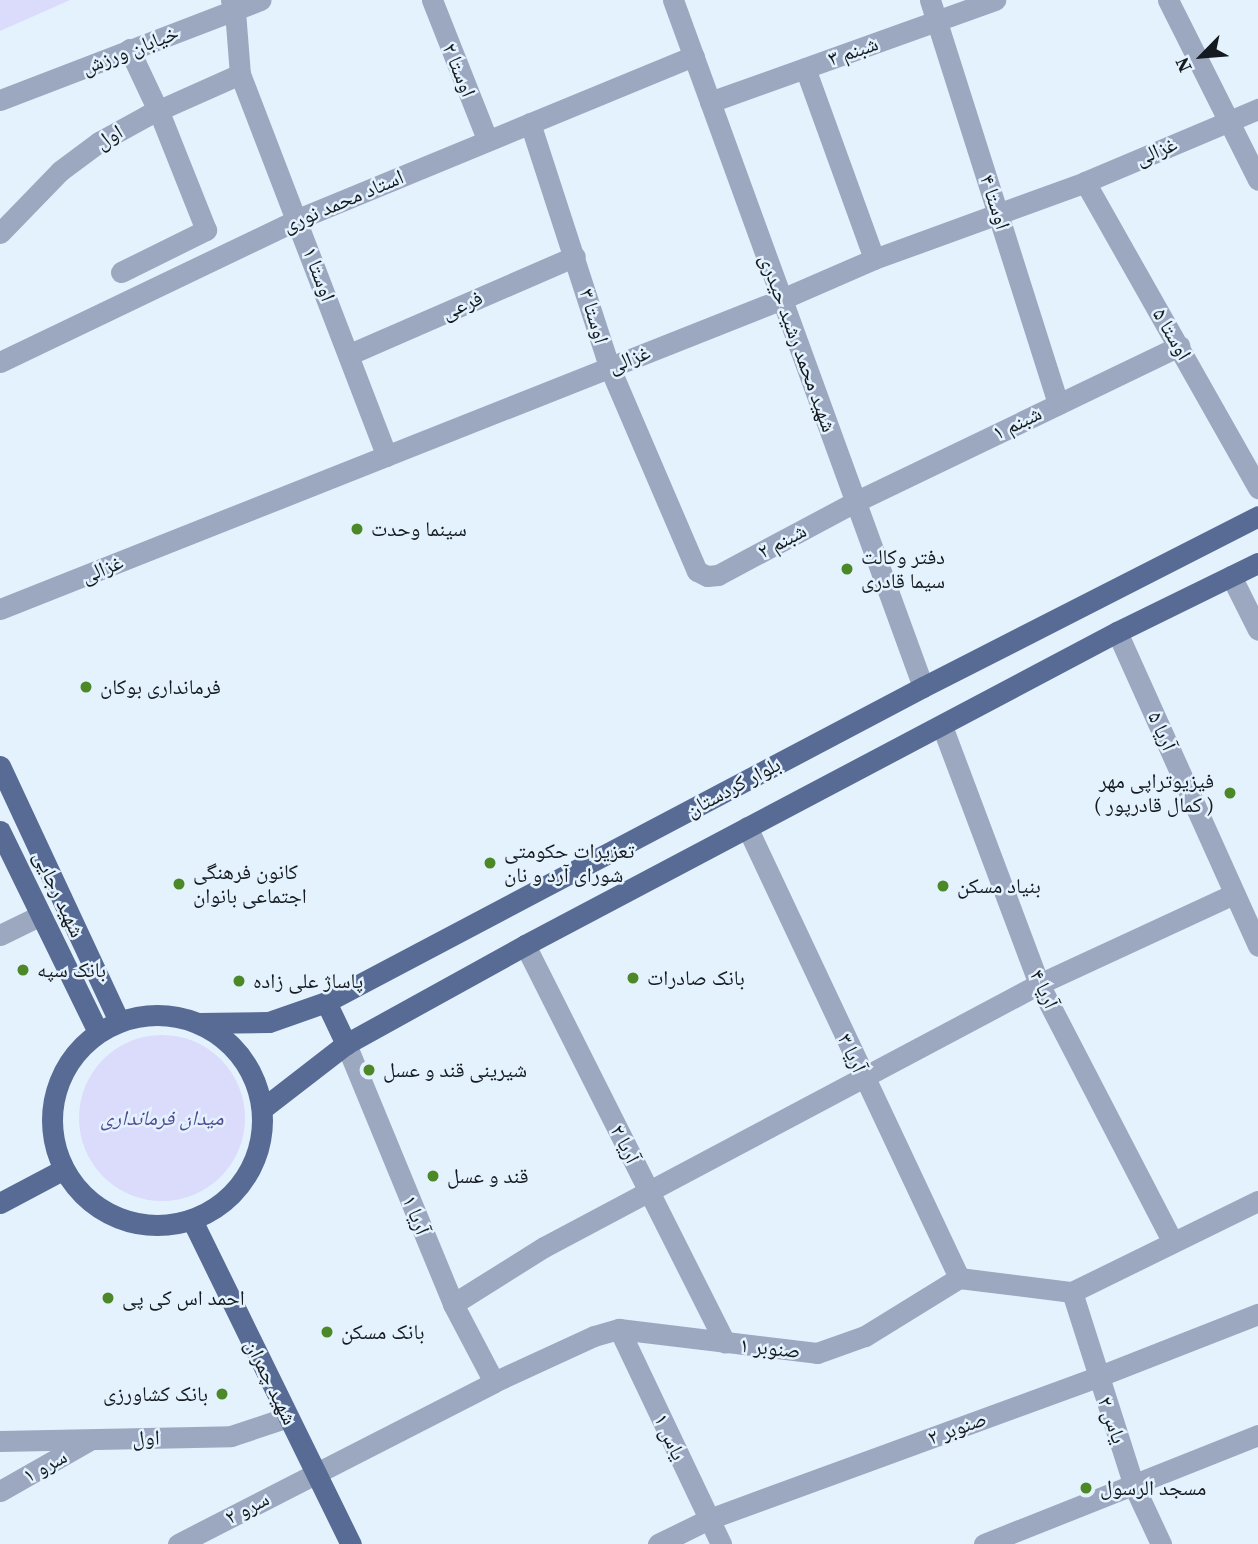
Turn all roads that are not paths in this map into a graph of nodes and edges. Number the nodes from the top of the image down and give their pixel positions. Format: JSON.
{"nodes":[{"id":1,"x":260,"y":0,"type":"edge"},
{"id":2,"x":432,"y":0,"type":"edge"},
{"id":3,"x":673,"y":0,"type":"edge"},
{"id":4,"x":930,"y":0,"type":"edge"},
{"id":5,"x":995,"y":0,"type":"edge"},
{"id":6,"x":1168,"y":0,"type":"edge"},
{"id":7,"x":233,"y":5,"type":"edge"},
{"id":8,"x":938,"y":22,"type":"junction"},
{"id":9,"x":130,"y":49,"type":"junction"},
{"id":10,"x":694,"y":56,"type":"junction"},
{"id":11,"x":805,"y":68,"type":"junction"},
{"id":12,"x":240,"y":74,"type":"junction"},
{"id":13,"x":0,"y":100,"type":"edge"},
{"id":14,"x":710,"y":102,"type":"junction"},
{"id":15,"x":1258,"y":109,"type":"edge"},
{"id":16,"x":158,"y":110,"type":"junction"},
{"id":17,"x":1228,"y":120,"type":"junction"},
{"id":18,"x":530,"y":123,"type":"junction"},
{"id":19,"x":487,"y":139,"type":"junction"},
{"id":20,"x":1258,"y":180,"type":"edge"},
{"id":21,"x":1085,"y":182,"type":"junction"},
{"id":22,"x":999,"y":215,"type":"junction"},
{"id":23,"x":298,"y":219,"type":"junction"},
{"id":24,"x":0,"y":233,"type":"edge"},
{"id":25,"x":575,"y":256,"type":"junction"},
{"id":26,"x":874,"y":259,"type":"junction"},
{"id":27,"x":121,"y":272,"type":"dead end"},
{"id":28,"x":782,"y":299,"type":"junction"},
{"id":29,"x":1179,"y":346,"type":"junction"},
{"id":30,"x":350,"y":354,"type":"junction"},
{"id":31,"x":0,"y":362,"type":"edge"},
{"id":32,"x":609,"y":366,"type":"junction"},
{"id":33,"x":1058,"y":404,"type":"junction"},
{"id":34,"x":387,"y":456,"type":"junction"},
{"id":35,"x":1258,"y":488,"type":"edge"},
{"id":36,"x":855,"y":502,"type":"junction"},
{"id":37,"x":1258,"y":516,"type":"edge"},
{"id":38,"x":1258,"y":563,"type":"edge"},
{"id":39,"x":708,"y":576,"type":"joint"},
{"id":40,"x":1231,"y":576,"type":"junction"},
{"id":41,"x":0,"y":609,"type":"edge"},
{"id":42,"x":1258,"y":630,"type":"edge"},
{"id":43,"x":1117,"y":632,"type":"junction"},
{"id":44,"x":923,"y":687,"type":"junction"},
{"id":45,"x":942,"y":726,"type":"junction"},
{"id":46,"x":0,"y":766,"type":"edge"},
{"id":47,"x":747,"y":827,"type":"junction"},
{"id":48,"x":0,"y":831,"type":"edge"},
{"id":49,"x":1234,"y":894,"type":"junction"},
{"id":50,"x":39,"y":916,"type":"junction"},
{"id":51,"x":0,"y":935,"type":"edge"},
{"id":52,"x":525,"y":945,"type":"junction"},
{"id":53,"x":1258,"y":946,"type":"edge"},
{"id":54,"x":1039,"y":984,"type":"junction"},
{"id":55,"x":326,"y":1002,"type":"junction"},
{"id":56,"x":119,"y":1021,"type":"junction"},
{"id":57,"x":199,"y":1023,"type":"junction"},
{"id":58,"x":98,"y":1032,"type":"junction"},
{"id":59,"x":346,"y":1044,"type":"junction"},
{"id":60,"x":864,"y":1079,"type":"junction"},
{"id":61,"x":262,"y":1109,"type":"junction"},
{"id":62,"x":64,"y":1169,"type":"junction"},
{"id":63,"x":650,"y":1194,"type":"junction"},
{"id":64,"x":1258,"y":1201,"type":"edge"},
{"id":65,"x":0,"y":1203,"type":"edge"},
{"id":66,"x":192,"y":1220,"type":"junction"},
{"id":67,"x":1172,"y":1241,"type":"junction"},
{"id":68,"x":959,"y":1278,"type":"junction"},
{"id":69,"x":1072,"y":1292,"type":"junction"},
{"id":70,"x":453,"y":1304,"type":"junction"},
{"id":71,"x":1258,"y":1314,"type":"edge"},
{"id":72,"x":619,"y":1329,"type":"junction"},
{"id":73,"x":725,"y":1343,"type":"junction"},
{"id":74,"x":1097,"y":1377,"type":"junction"},
{"id":75,"x":494,"y":1382,"type":"junction"},
{"id":76,"x":288,"y":1417,"type":"junction"},
{"id":77,"x":1258,"y":1435,"type":"edge"},
{"id":78,"x":90,"y":1440,"type":"junction"},
{"id":79,"x":0,"y":1441,"type":"edge"},
{"id":80,"x":315,"y":1472,"type":"junction"},
{"id":81,"x":1134,"y":1486,"type":"junction"},
{"id":82,"x":0,"y":1491,"type":"edge"},
{"id":83,"x":709,"y":1519,"type":"junction"},
{"id":84,"x":178,"y":1544,"type":"edge"},
{"id":85,"x":351,"y":1544,"type":"edge"},
{"id":86,"x":658,"y":1544,"type":"edge"},
{"id":87,"x":721,"y":1544,"type":"edge"},
{"id":88,"x":984,"y":1544,"type":"edge"},
{"id":89,"x":1161,"y":1544,"type":"edge"}],
"edges":[{"from":1,"to":7,"type":"street","name":"خیابان ورزش"},
{"from":2,"to":19,"type":"street","name":"اوستا ۲"},
{"from":3,"to":10,"type":"street","name":"شهید محمد رشید حیدری"},
{"from":4,"to":8,"type":"street","name":"اوستا ۴"},
{"from":5,"to":8,"type":"street","name":"شبنم ۳"},
{"from":6,"to":17,"type":"street"},
{"from":7,"to":9,"type":"street","name":"خیابان ورزش"},
{"from":7,"to":12,"type":"street","name":"اوستا ۱"},
{"from":8,"to":11,"type":"street","name":"شبنم ۳"},
{"from":8,"to":22,"type":"street","name":"اوستا ۴"},
{"from":9,"to":13,"type":"street","name":"خیابان ورزش"},
{"from":9,"to":16,"type":"street"},
{"from":10,"to":14,"type":"street","name":"شهید محمد رشید حیدری"},
{"from":10,"to":18,"type":"street","name":"استاد محمد نوری"},
{"from":11,"to":14,"type":"street","name":"شبنم ۳"},
{"from":11,"to":26,"type":"street"},
{"from":12,"to":16,"type":"street","name":"اول"},
{"from":12,"to":23,"type":"street","name":"اوستا ۱"},
{"from":14,"to":28,"type":"street","name":"شهید محمد رشید حیدری"},
{"from":15,"to":17,"type":"street","name":"غزالی"},
{"from":16,"to":24,"type":"street","name":"اول"},
{"from":16,"to":27,"type":"street"},
{"from":17,"to":20,"type":"street"},
{"from":17,"to":21,"type":"street","name":"غزالی"},
{"from":18,"to":19,"type":"street","name":"استاد محمد نوری"},
{"from":18,"to":25,"type":"street","name":"اوستا ۳"},
{"from":19,"to":23,"type":"street","name":"استاد محمد نوری"},
{"from":21,"to":22,"type":"street","name":"غزالی"},
{"from":21,"to":29,"type":"street","name":"اوستا ۵"},
{"from":22,"to":26,"type":"street","name":"غزالی"},
{"from":22,"to":33,"type":"street","name":"اوستا ۴"},
{"from":23,"to":30,"type":"street","name":"اوستا ۱"},
{"from":23,"to":31,"type":"street","name":"استاد محمد نوری"},
{"from":25,"to":30,"type":"street","name":"فرعی"},
{"from":25,"to":32,"type":"street","name":"اوستا ۳"},
{"from":26,"to":28,"type":"street","name":"غزالی"},
{"from":28,"to":32,"type":"street","name":"غزالی"},
{"from":28,"to":36,"type":"street","name":"شهید محمد رشید حیدری"},
{"from":29,"to":33,"type":"street","name":"شبنم ۱"},
{"from":29,"to":35,"type":"street","name":"اوستا ۵"},
{"from":30,"to":34,"type":"street","name":"اوستا ۱"},
{"from":32,"to":34,"type":"street","name":"غزالی"},
{"from":32,"to":39,"type":"street","name":"اوستا ۳"},
{"from":33,"to":36,"type":"street","name":"شبنم ۱"},
{"from":34,"to":41,"type":"street","name":"غزالی"},
{"from":36,"to":39,"type":"street","name":"شبنم ۲"},
{"from":36,"to":44,"type":"street","name":"شهید محمد رشید حیدری"},
{"from":37,"to":44,"type":"main road","name":"بلوار کردستان"},
{"from":38,"to":40,"type":"main road","name":"بلوار کردستان"},
{"from":40,"to":42,"type":"street"},
{"from":40,"to":43,"type":"main road","name":"بلوار کردستان"},
{"from":43,"to":45,"type":"main road","name":"بلوار کردستان"},
{"from":43,"to":49,"type":"street","name":"آریا ۵"},
{"from":44,"to":55,"type":"main road","name":"بلوار کردستان"},
{"from":45,"to":47,"type":"main road","name":"بلوار کردستان"},
{"from":45,"to":54,"type":"street","name":"آریا ۴"},
{"from":46,"to":56,"type":"main road","name":"شهید رجایی"},
{"from":47,"to":52,"type":"main road","name":"بلوار کردستان"},
{"from":47,"to":60,"type":"street","name":"آریا ۳"},
{"from":48,"to":50,"type":"main road","name":"شهید رجایی"},
{"from":49,"to":53,"type":"street","name":"آریا ۵"},
{"from":49,"to":54,"type":"street"},
{"from":50,"to":51,"type":"street"},
{"from":50,"to":58,"type":"main road","name":"شهید رجایی"},
{"from":52,"to":59,"type":"main road","name":"بلوار کردستان"},
{"from":52,"to":63,"type":"street","name":"آریا ۲"},
{"from":54,"to":60,"type":"street"},
{"from":54,"to":67,"type":"street","name":"آریا ۴"},
{"from":55,"to":57,"type":"main road","name":"بلوار کردستان"},
{"from":55,"to":59,"type":"main road"},
{"from":56,"to":57,"type":"main road"},
{"from":56,"to":58,"type":"main road"},
{"from":57,"to":61,"type":"main road"},
{"from":58,"to":62,"type":"main road"},
{"from":59,"to":61,"type":"main road","name":"بلوار کردستان"},
{"from":59,"to":70,"type":"street","name":"آریا ۱"},
{"from":60,"to":63,"type":"street"},
{"from":60,"to":68,"type":"street","name":"آریا ۳"},
{"from":61,"to":66,"type":"main road"},
{"from":62,"to":65,"type":"main road"},
{"from":62,"to":66,"type":"main road"},
{"from":63,"to":70,"type":"street"},
{"from":63,"to":73,"type":"street","name":"آریا ۲"},
{"from":64,"to":67,"type":"street"},
{"from":66,"to":76,"type":"main road","name":"شهید چمران"},
{"from":67,"to":69,"type":"street"},
{"from":68,"to":69,"type":"street"},
{"from":68,"to":73,"type":"street","name":"صنوبر ۱"},
{"from":69,"to":74,"type":"street","name":"یاس ۲"},
{"from":70,"to":75,"type":"street","name":"آریا ۱"},
{"from":71,"to":74,"type":"street","name":"صنوبر ۲"},
{"from":72,"to":73,"type":"street","name":"صنوبر ۱"},
{"from":72,"to":75,"type":"street","name":"صنوبر ۱"},
{"from":72,"to":83,"type":"street","name":"یاس ۱"},
{"from":74,"to":81,"type":"street","name":"یاس ۲"},
{"from":74,"to":83,"type":"street","name":"صنوبر ۲"},
{"from":75,"to":80,"type":"street","name":"صنوبر ۱"},
{"from":76,"to":78,"type":"street","name":"اول"},
{"from":76,"to":80,"type":"main road","name":"شهید چمران"},
{"from":77,"to":81,"type":"street"},
{"from":78,"to":79,"type":"street","name":"اول"},
{"from":78,"to":82,"type":"street","name":"سرو ۱"},
{"from":80,"to":84,"type":"street","name":"سرو ۲"},
{"from":80,"to":85,"type":"main road","name":"شهید چمران"},
{"from":81,"to":88,"type":"street"},
{"from":81,"to":89,"type":"street","name":"یاس ۲"},
{"from":83,"to":86,"type":"street","name":"صنوبر ۲"},
{"from":83,"to":87,"type":"street","name":"یاس ۱"}]}
